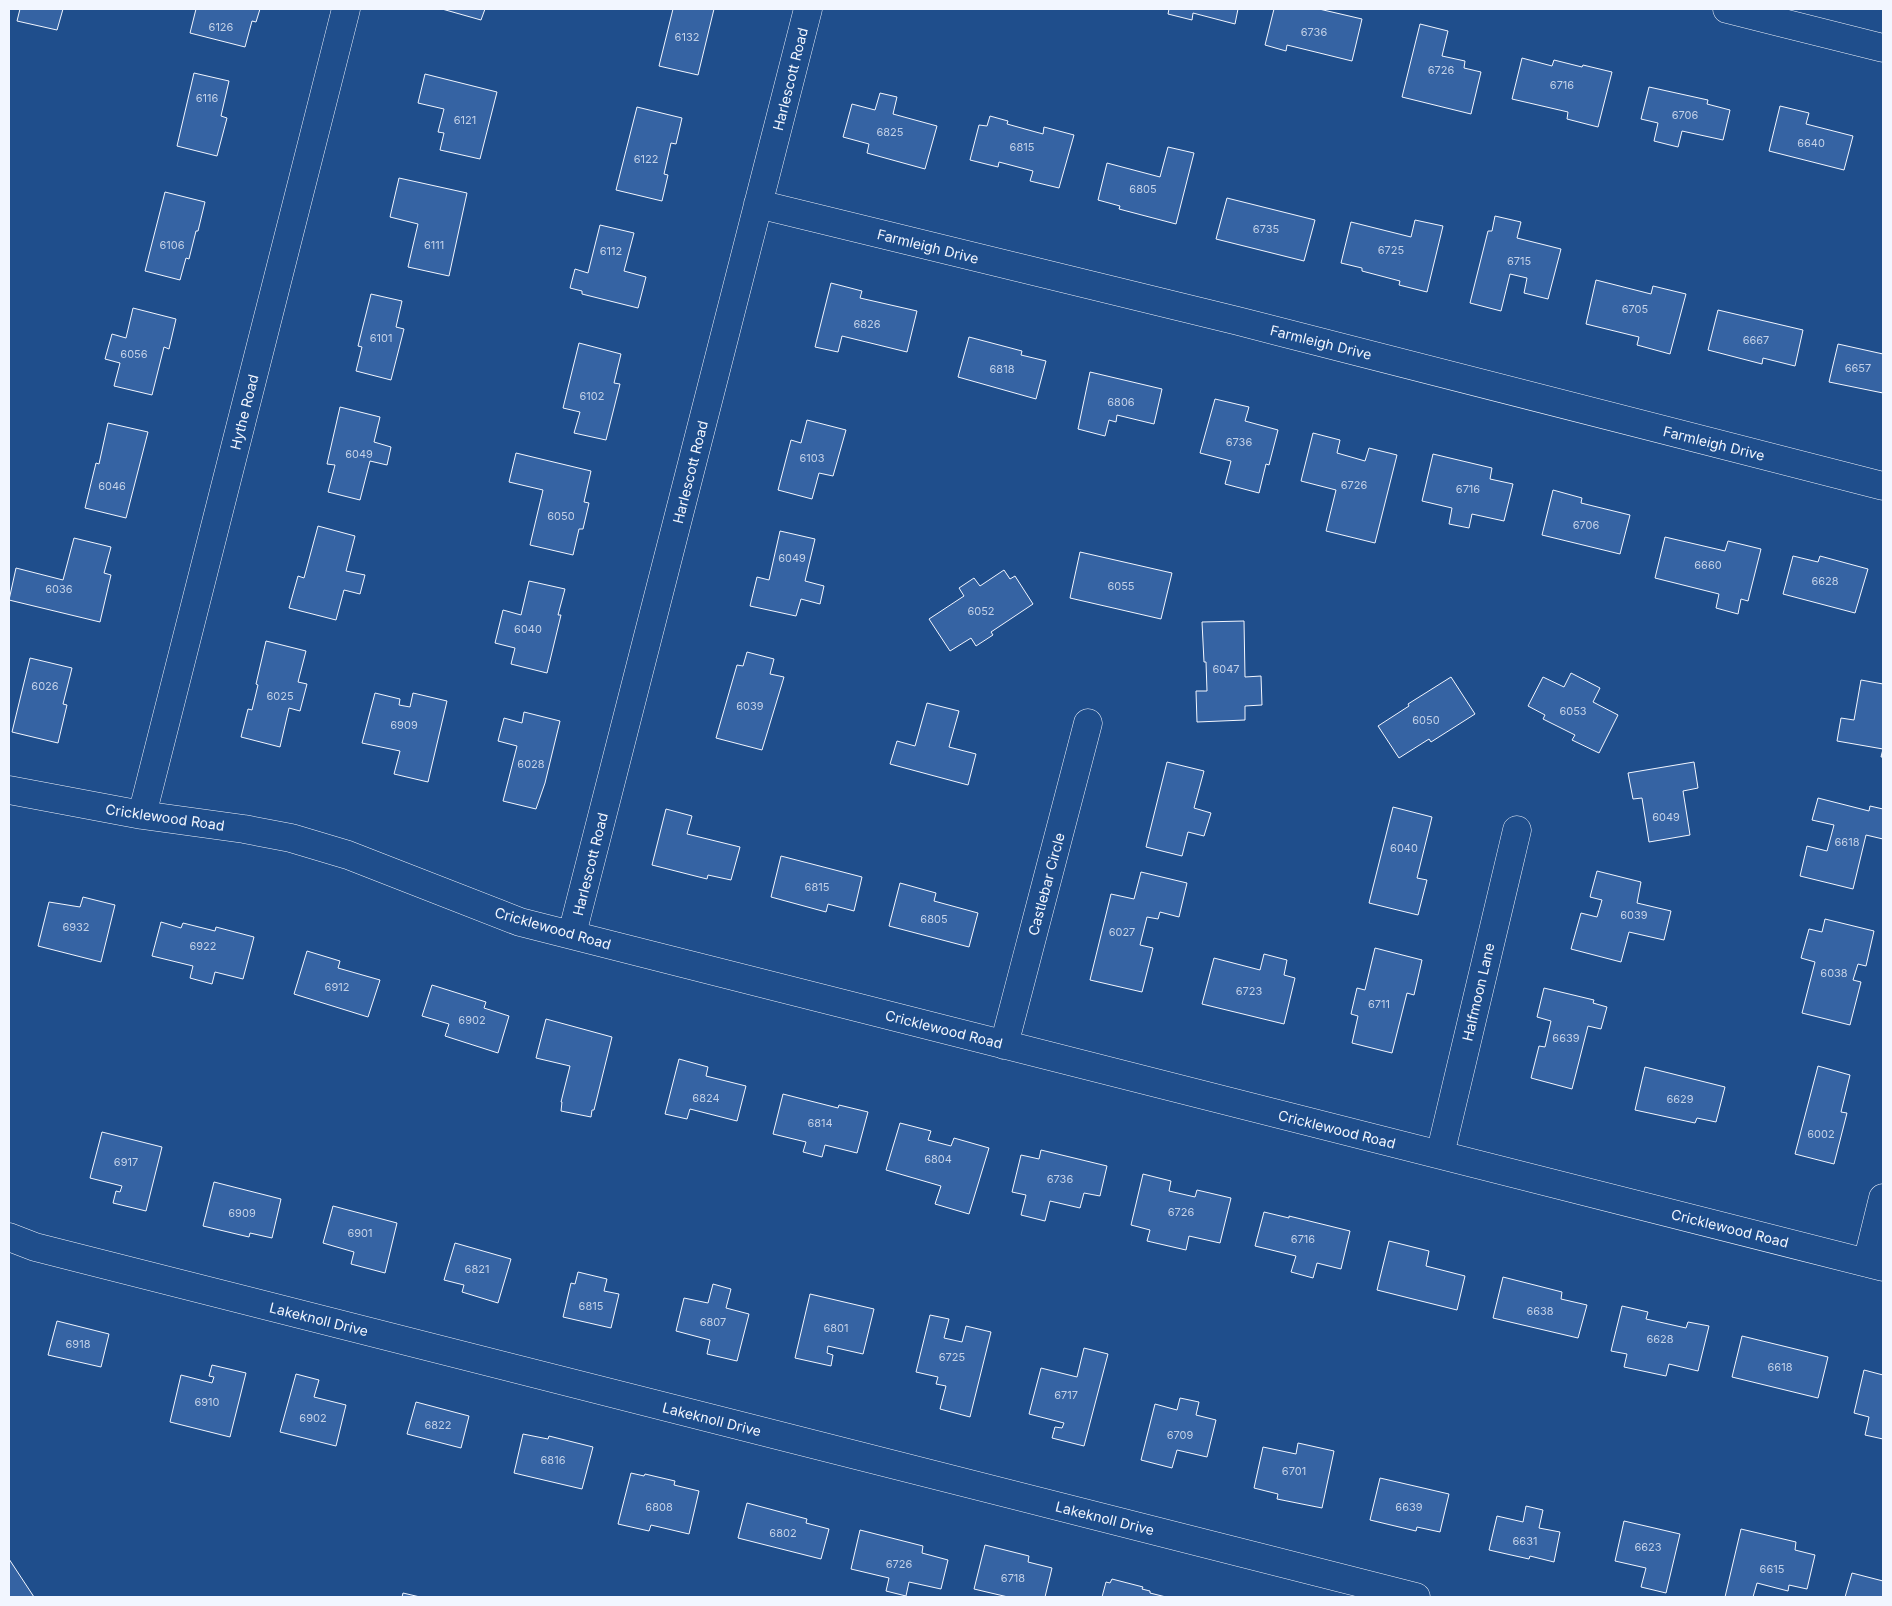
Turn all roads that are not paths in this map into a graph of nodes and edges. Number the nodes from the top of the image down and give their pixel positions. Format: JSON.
{"nodes":[{"id":1,"x":346,"y":9,"type":"edge"},
{"id":2,"x":808,"y":9,"type":"edge"},
{"id":3,"x":1727,"y":9,"type":"edge"},
{"id":4,"x":1883,"y":48,"type":"edge"},
{"id":5,"x":758,"y":204,"type":"junction"},
{"id":6,"x":1883,"y":486,"type":"edge"},
{"id":7,"x":1088,"y":722,"type":"dead end"},
{"id":8,"x":9,"y":790,"type":"edge"},
{"id":9,"x":142,"y":815,"type":"junction"},
{"id":10,"x":1517,"y":830,"type":"dead end"},
{"id":11,"x":572,"y":934,"type":"junction"},
{"id":12,"x":1004,"y":1045,"type":"junction"},
{"id":13,"x":1440,"y":1155,"type":"junction"},
{"id":14,"x":1883,"y":1198,"type":"edge"},
{"id":15,"x":9,"y":1237,"type":"edge"},
{"id":16,"x":1875,"y":1265,"type":"edge"},
{"id":17,"x":1416,"y":1597,"type":"edge"}],
"edges":[{"from":1,"to":9,"type":"street","name":"Hythe Road"},
{"from":2,"to":5,"type":"street","name":"Harlescott Road"},
{"from":3,"to":4,"type":"street"},
{"from":5,"to":6,"type":"street","name":"Farmleigh Drive"},
{"from":5,"to":11,"type":"street","name":"Harlescott Road"},
{"from":7,"to":12,"type":"street","name":"Castlebar Circle"},
{"from":8,"to":9,"type":"street","name":"Cricklewood Road"},
{"from":9,"to":11,"type":"street","name":"Cricklewood Road"},
{"from":10,"to":13,"type":"street","name":"Halfmoon Lane"},
{"from":11,"to":12,"type":"street","name":"Cricklewood Road"},
{"from":12,"to":13,"type":"street","name":"Cricklewood Road"},
{"from":13,"to":16,"type":"street","name":"Cricklewood Road"},
{"from":14,"to":16,"type":"street"},
{"from":15,"to":17,"type":"street","name":"Lakeknoll Drive"}]}
